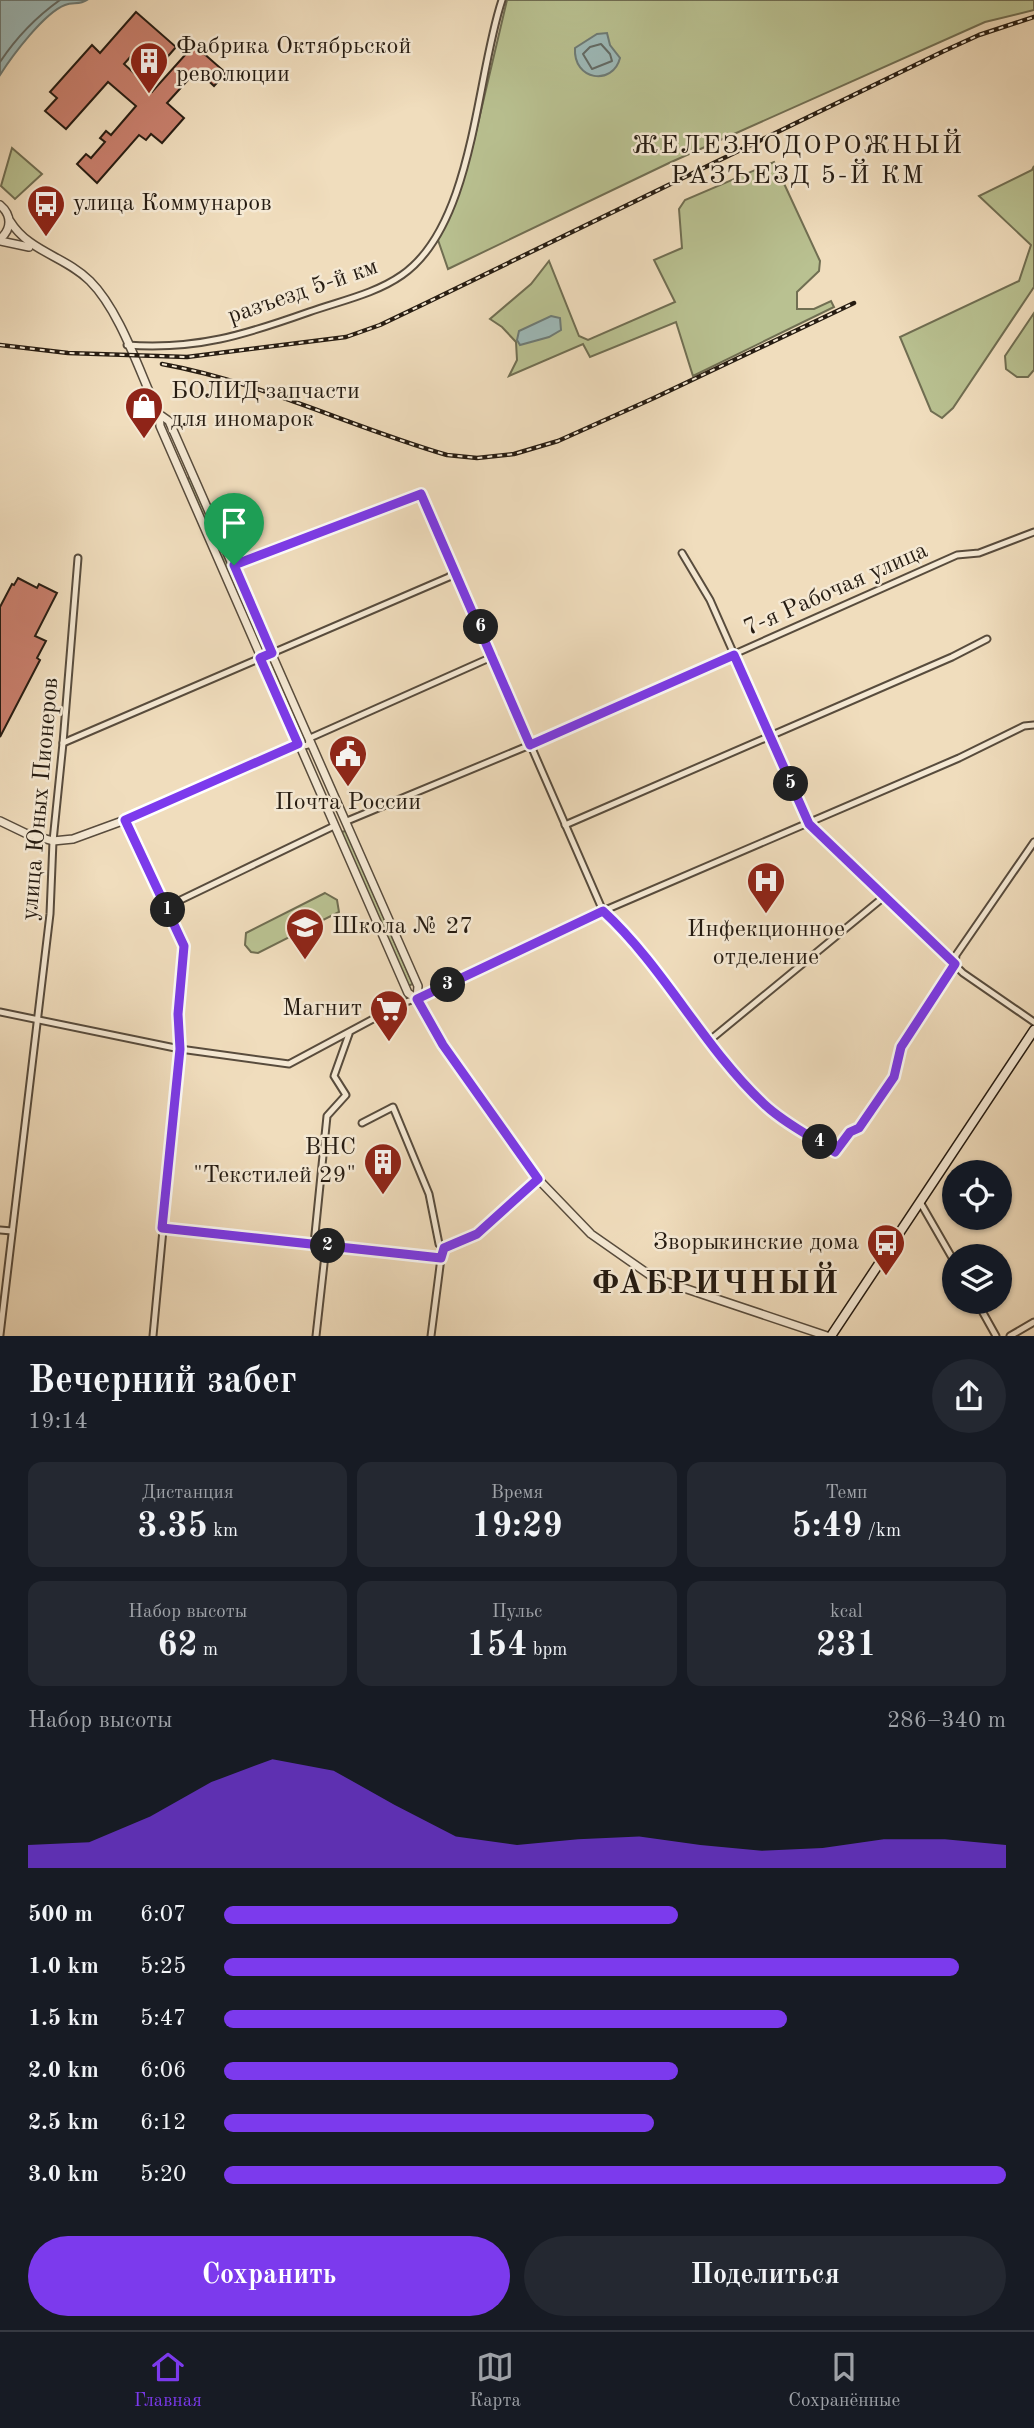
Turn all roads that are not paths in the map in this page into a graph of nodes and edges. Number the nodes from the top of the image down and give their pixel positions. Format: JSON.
{"nodes":[{"id":1,"x":502,"y":0,"type":"edge"},
{"id":2,"x":0,"y":205,"type":"edge"},
{"id":3,"x":10,"y":221,"type":"junction"},
{"id":4,"x":0,"y":240,"type":"edge"},
{"id":5,"x":34,"y":248,"type":"junction"},
{"id":6,"x":127,"y":345,"type":"junction"},
{"id":7,"x":159,"y":414,"type":"junction"},
{"id":8,"x":1034,"y":532,"type":"edge"},
{"id":9,"x":682,"y":553,"type":"dead end"},
{"id":10,"x":78,"y":558,"type":"dead end"},
{"id":11,"x":234,"y":565,"type":"junction"},
{"id":12,"x":455,"y":570,"type":"junction"},
{"id":13,"x":987,"y":639,"type":"dead end"},
{"id":14,"x":272,"y":653,"type":"junction"},
{"id":15,"x":734,"y":655,"type":"junction"},
{"id":16,"x":494,"y":656,"type":"junction"},
{"id":17,"x":260,"y":658,"type":"junction"},
{"id":18,"x":1034,"y":726,"type":"edge"},
{"id":19,"x":308,"y":735,"type":"junction"},
{"id":20,"x":770,"y":736,"type":"junction"},
{"id":21,"x":296,"y":741,"type":"junction"},
{"id":22,"x":64,"y":743,"type":"junction"},
{"id":23,"x":530,"y":745,"type":"junction"},
{"id":24,"x":125,"y":820,"type":"junction"},
{"id":25,"x":0,"y":821,"type":"edge"},
{"id":26,"x":346,"y":821,"type":"junction"},
{"id":27,"x":809,"y":824,"type":"junction"},
{"id":28,"x":565,"y":825,"type":"junction"},
{"id":29,"x":334,"y":826,"type":"junction"},
{"id":30,"x":53,"y":841,"type":"junction"},
{"id":31,"x":1034,"y":842,"type":"edge"},
{"id":32,"x":885,"y":897,"type":"junction"},
{"id":33,"x":166,"y":907,"type":"junction"},
{"id":34,"x":603,"y":911,"type":"junction"},
{"id":35,"x":955,"y":964,"type":"junction"},
{"id":36,"x":417,"y":999,"type":"junction"},
{"id":37,"x":0,"y":1012,"type":"edge"},
{"id":38,"x":37,"y":1020,"type":"junction"},
{"id":39,"x":1034,"y":1022,"type":"edge"},
{"id":40,"x":1034,"y":1030,"type":"edge"},
{"id":41,"x":349,"y":1034,"type":"junction"},
{"id":42,"x":710,"y":1040,"type":"junction"},
{"id":43,"x":180,"y":1049,"type":"junction"},
{"id":44,"x":362,"y":1123,"type":"dead end"},
{"id":45,"x":538,"y":1179,"type":"junction"},
{"id":46,"x":920,"y":1202,"type":"junction"},
{"id":47,"x":162,"y":1228,"type":"junction"},
{"id":48,"x":0,"y":1230,"type":"edge"},
{"id":49,"x":12,"y":1231,"type":"junction"},
{"id":50,"x":314,"y":1244,"type":"junction"},
{"id":51,"x":944,"y":1244,"type":"edge"},
{"id":52,"x":326,"y":1245,"type":"junction"},
{"id":53,"x":444,"y":1248,"type":"junction"},
{"id":54,"x":441,"y":1258,"type":"junction"},
{"id":55,"x":984,"y":1314,"type":"edge"},
{"id":56,"x":1034,"y":1322,"type":"edge"},
{"id":57,"x":0,"y":1335,"type":"edge"},
{"id":58,"x":153,"y":1336,"type":"edge"},
{"id":59,"x":316,"y":1336,"type":"edge"},
{"id":60,"x":431,"y":1336,"type":"edge"},
{"id":61,"x":829,"y":1336,"type":"edge"},
{"id":62,"x":996,"y":1336,"type":"edge"},
{"id":63,"x":1010,"y":1336,"type":"edge"}],
"edges":[{"from":1,"to":6,"type":"street","name":"разъезд 5-й км"},
{"from":2,"to":3,"type":"street"},
{"from":3,"to":4,"type":"street"},
{"from":3,"to":5,"type":"street"},
{"from":4,"to":5,"type":"street"},
{"from":5,"to":6,"type":"street"},
{"from":6,"to":7,"type":"street"},
{"from":7,"to":11,"type":"street"},
{"from":7,"to":17,"type":"street"},
{"from":8,"to":15,"type":"street","name":"7-я Рабочая улица"},
{"from":9,"to":15,"type":"street"},
{"from":10,"to":22,"type":"street","name":"улица Юных Пионеров"},
{"from":11,"to":12,"type":"street"},
{"from":11,"to":14,"type":"street"},
{"from":12,"to":14,"type":"street"},
{"from":12,"to":16,"type":"street"},
{"from":13,"to":20,"type":"street"},
{"from":14,"to":17,"type":"street"},
{"from":14,"to":19,"type":"street"},
{"from":15,"to":20,"type":"street"},
{"from":15,"to":23,"type":"street","name":"7-я Рабочая улица"},
{"from":16,"to":19,"type":"street"},
{"from":16,"to":23,"type":"street"},
{"from":17,"to":21,"type":"street"},
{"from":17,"to":22,"type":"street"},
{"from":18,"to":27,"type":"street"},
{"from":19,"to":21,"type":"street"},
{"from":19,"to":21,"type":"street"},
{"from":19,"to":26,"type":"street"},
{"from":20,"to":27,"type":"street"},
{"from":20,"to":28,"type":"street"},
{"from":21,"to":24,"type":"street"},
{"from":21,"to":29,"type":"street"},
{"from":22,"to":30,"type":"street","name":"улица Юных Пионеров"},
{"from":23,"to":26,"type":"street","name":"7-я Рабочая улица"},
{"from":23,"to":28,"type":"street"},
{"from":24,"to":30,"type":"street"},
{"from":24,"to":33,"type":"street"},
{"from":25,"to":30,"type":"street"},
{"from":26,"to":36,"type":"street"},
{"from":27,"to":32,"type":"street"},
{"from":27,"to":34,"type":"street"},
{"from":28,"to":34,"type":"street"},
{"from":29,"to":33,"type":"street"},
{"from":29,"to":36,"type":"street"},
{"from":30,"to":38,"type":"street","name":"улица Юных Пионеров"},
{"from":31,"to":35,"type":"street"},
{"from":32,"to":35,"type":"street"},
{"from":32,"to":42,"type":"street"},
{"from":33,"to":43,"type":"street"},
{"from":34,"to":36,"type":"street"},
{"from":34,"to":42,"type":"street"},
{"from":35,"to":39,"type":"street"},
{"from":35,"to":42,"type":"street"},
{"from":36,"to":41,"type":"street"},
{"from":36,"to":45,"type":"street"},
{"from":37,"to":38,"type":"street"},
{"from":38,"to":43,"type":"street"},
{"from":38,"to":49,"type":"street","name":"улица Юных Пионеров"},
{"from":40,"to":46,"type":"main road"},
{"from":41,"to":43,"type":"street"},
{"from":41,"to":50,"type":"street"},
{"from":43,"to":47,"type":"street"},
{"from":44,"to":53,"type":"street"},
{"from":45,"to":53,"type":"street"},
{"from":45,"to":61,"type":"street"},
{"from":46,"to":51,"type":"street"},
{"from":46,"to":61,"type":"main road"},
{"from":47,"to":50,"type":"street"},
{"from":47,"to":58,"type":"street"},
{"from":48,"to":49,"type":"street"},
{"from":49,"to":57,"type":"street","name":"улица Юных Пионеров"},
{"from":50,"to":52,"type":"street"},
{"from":52,"to":54,"type":"street"},
{"from":52,"to":59,"type":"street"},
{"from":53,"to":54,"type":"street"},
{"from":54,"to":60,"type":"street"},
{"from":55,"to":62,"type":"street"},
{"from":56,"to":63,"type":"street"}]}
